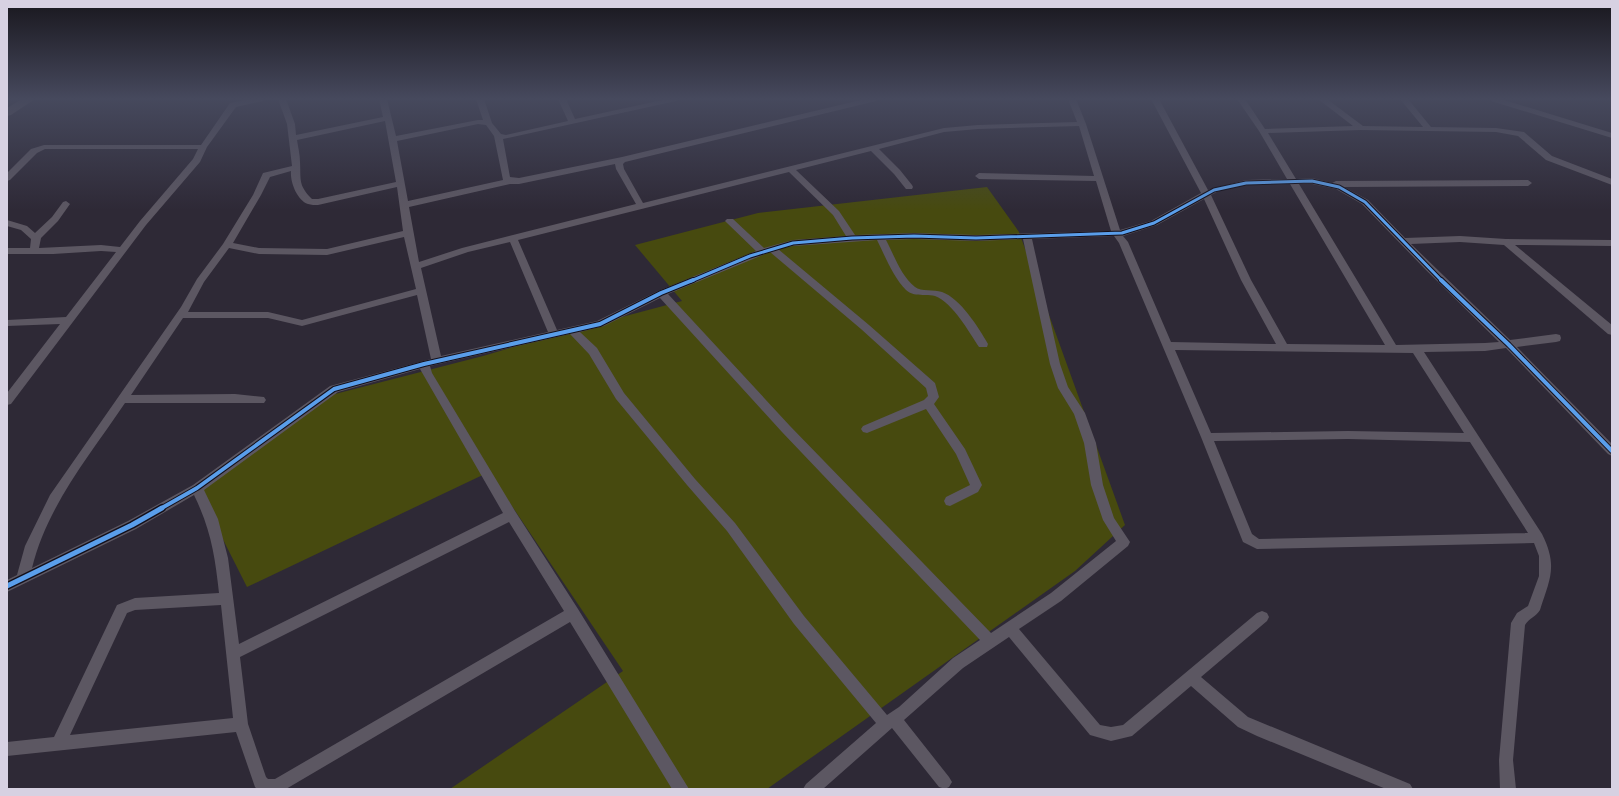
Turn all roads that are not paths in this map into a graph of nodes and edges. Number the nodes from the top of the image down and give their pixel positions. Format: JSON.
{"nodes":[{"id":1,"x":211,"y":136,"type":"edge"},
{"id":2,"x":302,"y":136,"type":"edge"},
{"id":3,"x":407,"y":136,"type":"edge"},
{"id":4,"x":498,"y":136,"type":"edge"},
{"id":5,"x":499,"y":136,"type":"edge"},
{"id":6,"x":510,"y":136,"type":"edge"},
{"id":7,"x":716,"y":136,"type":"edge"},
{"id":8,"x":924,"y":136,"type":"edge"},
{"id":9,"x":1086,"y":136,"type":"edge"},
{"id":10,"x":1175,"y":136,"type":"edge"},
{"id":11,"x":1267,"y":136,"type":"edge"},
{"id":12,"x":1524,"y":136,"type":"edge"},
{"id":13,"x":293,"y":138,"type":"joint"},
{"id":14,"x":393,"y":139,"type":"joint"},
{"id":15,"x":203,"y":147,"type":"junction"},
{"id":16,"x":873,"y":148,"type":"junction"},
{"id":17,"x":622,"y":160,"type":"junction"},
{"id":18,"x":295,"y":168,"type":"junction"},
{"id":19,"x":791,"y":169,"type":"junction"},
{"id":20,"x":980,"y":176,"type":"dead end"},
{"id":21,"x":7,"y":178,"type":"edge"},
{"id":22,"x":1099,"y":179,"type":"junction"},
{"id":23,"x":510,"y":181,"type":"junction"},
{"id":24,"x":1293,"y":182,"type":"junction"},
{"id":25,"x":1612,"y":182,"type":"edge"},
{"id":26,"x":1528,"y":183,"type":"dead end"},
{"id":27,"x":401,"y":184,"type":"junction"},
{"id":28,"x":1329,"y":184,"type":"junction"},
{"id":29,"x":909,"y":187,"type":"dead end"},
{"id":30,"x":1206,"y":194,"type":"junction"},
{"id":31,"x":66,"y":204,"type":"dead end"},
{"id":32,"x":404,"y":205,"type":"junction"},
{"id":33,"x":641,"y":206,"type":"junction"},
{"id":34,"x":730,"y":222,"type":"dead end"},
{"id":35,"x":7,"y":223,"type":"edge"},
{"id":36,"x":408,"y":233,"type":"junction"},
{"id":37,"x":1116,"y":233,"type":"junction"},
{"id":38,"x":1026,"y":236,"type":"junction"},
{"id":39,"x":36,"y":238,"type":"junction"},
{"id":40,"x":513,"y":238,"type":"junction"},
{"id":41,"x":852,"y":238,"type":"junction"},
{"id":42,"x":881,"y":239,"type":"junction"},
{"id":43,"x":1402,"y":241,"type":"junction"},
{"id":44,"x":1506,"y":242,"type":"junction"},
{"id":45,"x":1612,"y":243,"type":"edge"},
{"id":46,"x":227,"y":245,"type":"junction"},
{"id":47,"x":122,"y":250,"type":"junction"},
{"id":48,"x":767,"y":250,"type":"junction"},
{"id":49,"x":7,"y":251,"type":"edge"},
{"id":50,"x":34,"y":251,"type":"junction"},
{"id":51,"x":416,"y":266,"type":"junction"},
{"id":52,"x":420,"y":291,"type":"junction"},
{"id":53,"x":661,"y":293,"type":"junction"},
{"id":54,"x":179,"y":315,"type":"junction"},
{"id":55,"x":67,"y":320,"type":"junction"},
{"id":56,"x":7,"y":323,"type":"edge"},
{"id":57,"x":573,"y":331,"type":"junction"},
{"id":58,"x":1612,"y":331,"type":"edge"},
{"id":59,"x":554,"y":335,"type":"junction"},
{"id":60,"x":1556,"y":338,"type":"dead end"},
{"id":61,"x":983,"y":344,"type":"dead end"},
{"id":62,"x":1510,"y":345,"type":"junction"},
{"id":63,"x":1168,"y":346,"type":"junction"},
{"id":64,"x":1284,"y":348,"type":"junction"},
{"id":65,"x":1393,"y":349,"type":"junction"},
{"id":66,"x":1416,"y":349,"type":"junction"},
{"id":67,"x":437,"y":362,"type":"junction"},
{"id":68,"x":424,"y":364,"type":"junction"},
{"id":69,"x":123,"y":399,"type":"junction"},
{"id":70,"x":260,"y":400,"type":"dead end"},
{"id":71,"x":7,"y":401,"type":"edge"},
{"id":72,"x":928,"y":404,"type":"junction"},
{"id":73,"x":867,"y":429,"type":"dead end"},
{"id":74,"x":1207,"y":437,"type":"junction"},
{"id":75,"x":1473,"y":438,"type":"junction"},
{"id":76,"x":1612,"y":451,"type":"edge"},
{"id":77,"x":196,"y":488,"type":"junction"},
{"id":78,"x":950,"y":501,"type":"dead end"},
{"id":79,"x":511,"y":514,"type":"junction"},
{"id":80,"x":1538,"y":538,"type":"junction"},
{"id":81,"x":23,"y":578,"type":"junction"},
{"id":82,"x":7,"y":586,"type":"edge"},
{"id":83,"x":226,"y":599,"type":"junction"},
{"id":84,"x":573,"y":613,"type":"junction"},
{"id":85,"x":1262,"y":617,"type":"dead end"},
{"id":86,"x":1010,"y":628,"type":"junction"},
{"id":87,"x":990,"y":641,"type":"junction"},
{"id":88,"x":232,"y":654,"type":"junction"},
{"id":89,"x":1191,"y":677,"type":"junction"},
{"id":90,"x":890,"y":722,"type":"junction"},
{"id":91,"x":241,"y":724,"type":"junction"},
{"id":92,"x":58,"y":744,"type":"junction"},
{"id":93,"x":7,"y":749,"type":"edge"},
{"id":94,"x":944,"y":782,"type":"dead end"},
{"id":95,"x":681,"y":789,"type":"edge"},
{"id":96,"x":811,"y":789,"type":"edge"},
{"id":97,"x":1405,"y":789,"type":"edge"},
{"id":98,"x":1508,"y":789,"type":"edge"}],
"edges":[{"from":1,"to":15,"type":"street"},
{"from":2,"to":13,"type":"street"},
{"from":3,"to":14,"type":"street"},
{"from":4,"to":23,"type":"street"},
{"from":5,"to":6,"type":"street"},
{"from":7,"to":17,"type":"street"},
{"from":8,"to":16,"type":"street"},
{"from":9,"to":22,"type":"street"},
{"from":10,"to":30,"type":"street"},
{"from":11,"to":24,"type":"street"},
{"from":12,"to":25,"type":"street"},
{"from":13,"to":18,"type":"street"},
{"from":14,"to":27,"type":"street"},
{"from":15,"to":21,"type":"street"},
{"from":15,"to":47,"type":"street"},
{"from":16,"to":19,"type":"street"},
{"from":16,"to":29,"type":"street"},
{"from":17,"to":23,"type":"street"},
{"from":17,"to":33,"type":"street"},
{"from":18,"to":27,"type":"street"},
{"from":18,"to":46,"type":"street"},
{"from":19,"to":33,"type":"street"},
{"from":19,"to":41,"type":"street"},
{"from":20,"to":22,"type":"street"},
{"from":22,"to":37,"type":"street"},
{"from":23,"to":32,"type":"street"},
{"from":24,"to":28,"type":"street"},
{"from":24,"to":30,"type":"street"},
{"from":24,"to":65,"type":"street"},
{"from":26,"to":28,"type":"street"},
{"from":27,"to":32,"type":"street"},
{"from":28,"to":43,"type":"street"},
{"from":30,"to":37,"type":"street"},
{"from":30,"to":64,"type":"street"},
{"from":31,"to":39,"type":"street"},
{"from":32,"to":36,"type":"street"},
{"from":33,"to":40,"type":"street"},
{"from":34,"to":48,"type":"street"},
{"from":35,"to":39,"type":"street"},
{"from":36,"to":46,"type":"street"},
{"from":36,"to":51,"type":"street"},
{"from":37,"to":38,"type":"street"},
{"from":37,"to":63,"type":"street"},
{"from":38,"to":42,"type":"street"},
{"from":38,"to":86,"type":"street"},
{"from":39,"to":50,"type":"street"},
{"from":40,"to":51,"type":"street"},
{"from":40,"to":59,"type":"street"},
{"from":41,"to":42,"type":"street"},
{"from":41,"to":48,"type":"street"},
{"from":42,"to":61,"type":"street"},
{"from":43,"to":44,"type":"street"},
{"from":43,"to":62,"type":"street"},
{"from":44,"to":45,"type":"street"},
{"from":44,"to":58,"type":"street"},
{"from":46,"to":54,"type":"street"},
{"from":47,"to":50,"type":"street"},
{"from":47,"to":55,"type":"street"},
{"from":48,"to":53,"type":"street"},
{"from":48,"to":72,"type":"street"},
{"from":49,"to":50,"type":"street"},
{"from":51,"to":52,"type":"street"},
{"from":52,"to":54,"type":"street"},
{"from":52,"to":67,"type":"street"},
{"from":53,"to":57,"type":"street"},
{"from":53,"to":87,"type":"street"},
{"from":54,"to":69,"type":"street"},
{"from":55,"to":56,"type":"street"},
{"from":55,"to":71,"type":"street"},
{"from":57,"to":59,"type":"street"},
{"from":57,"to":90,"type":"street"},
{"from":59,"to":67,"type":"street"},
{"from":60,"to":62,"type":"street"},
{"from":62,"to":66,"type":"street"},
{"from":62,"to":76,"type":"street"},
{"from":63,"to":64,"type":"street"},
{"from":63,"to":74,"type":"street"},
{"from":64,"to":65,"type":"street"},
{"from":65,"to":66,"type":"street"},
{"from":66,"to":75,"type":"street"},
{"from":67,"to":68,"type":"street"},
{"from":68,"to":77,"type":"street"},
{"from":68,"to":79,"type":"street"},
{"from":69,"to":70,"type":"street"},
{"from":69,"to":81,"type":"street"},
{"from":72,"to":73,"type":"street"},
{"from":72,"to":78,"type":"street"},
{"from":74,"to":75,"type":"street"},
{"from":74,"to":80,"type":"street"},
{"from":75,"to":80,"type":"street"},
{"from":77,"to":81,"type":"street"},
{"from":77,"to":83,"type":"street"},
{"from":79,"to":84,"type":"street"},
{"from":79,"to":88,"type":"street"},
{"from":80,"to":98,"type":"street"},
{"from":81,"to":82,"type":"street"},
{"from":83,"to":88,"type":"street"},
{"from":83,"to":92,"type":"street"},
{"from":84,"to":91,"type":"street"},
{"from":84,"to":95,"type":"street"},
{"from":85,"to":89,"type":"street"},
{"from":86,"to":87,"type":"street"},
{"from":86,"to":89,"type":"street"},
{"from":87,"to":90,"type":"street"},
{"from":88,"to":91,"type":"street"},
{"from":89,"to":97,"type":"street"},
{"from":90,"to":94,"type":"street"},
{"from":90,"to":96,"type":"street"},
{"from":91,"to":92,"type":"street"},
{"from":92,"to":93,"type":"street"}]}
